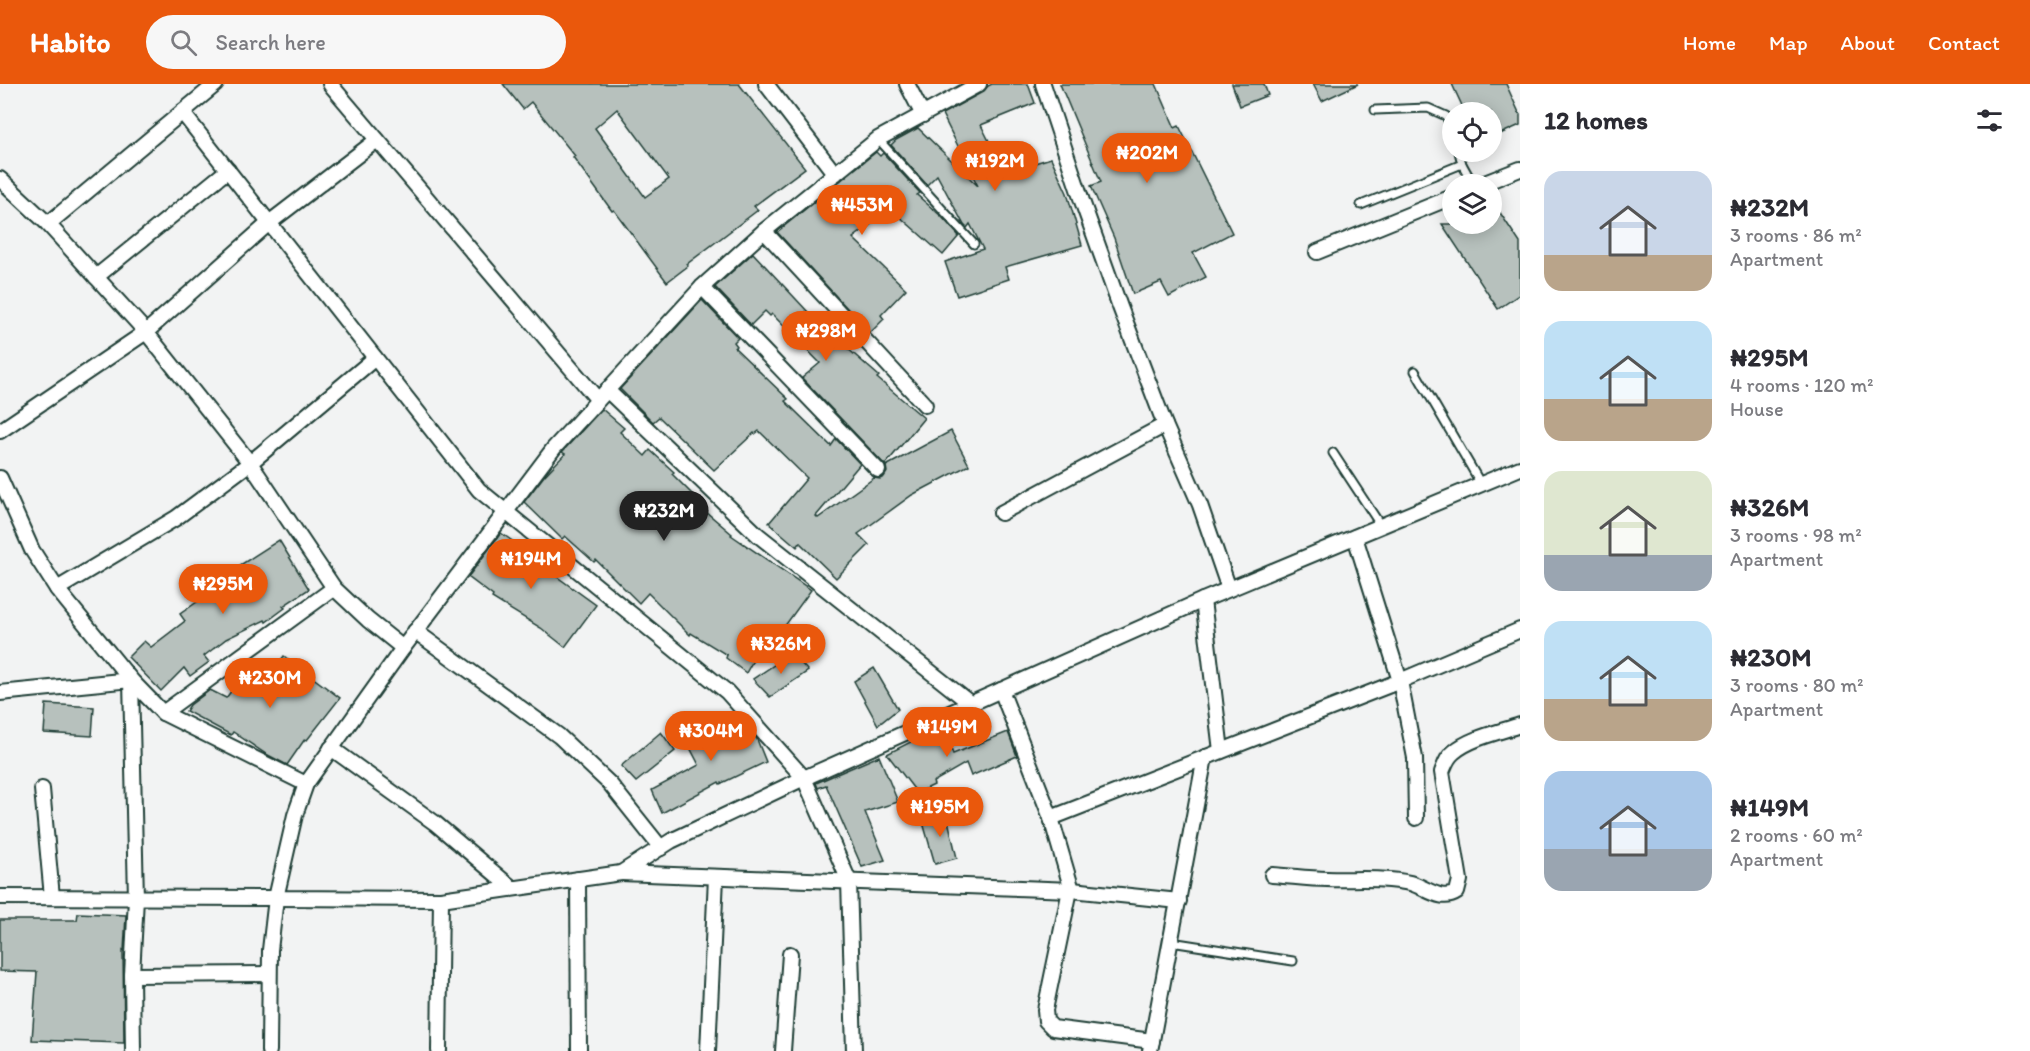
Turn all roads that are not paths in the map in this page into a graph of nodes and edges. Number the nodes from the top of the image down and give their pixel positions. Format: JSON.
{"nodes":[{"id":1,"x":216,"y":84,"type":"edge"},
{"id":2,"x":330,"y":84,"type":"edge"},
{"id":3,"x":766,"y":84,"type":"edge"},
{"id":4,"x":907,"y":84,"type":"edge"},
{"id":5,"x":979,"y":84,"type":"edge"},
{"id":6,"x":1043,"y":84,"type":"edge"},
{"id":7,"x":1375,"y":110,"type":"dead end"},
{"id":8,"x":182,"y":112,"type":"junction"},
{"id":9,"x":1442,"y":114,"type":"edge"},
{"id":10,"x":923,"y":115,"type":"junction"},
{"id":11,"x":878,"y":139,"type":"junction"},
{"id":12,"x":377,"y":140,"type":"junction"},
{"id":13,"x":1462,"y":164,"type":"joint"},
{"id":14,"x":1520,"y":169,"type":"edge"},
{"id":15,"x":228,"y":170,"type":"junction"},
{"id":16,"x":835,"y":174,"type":"junction"},
{"id":17,"x":1468,"y":174,"type":"edge"},
{"id":18,"x":1502,"y":176,"type":"edge"},
{"id":19,"x":0,"y":179,"type":"edge"},
{"id":20,"x":1442,"y":201,"type":"edge"},
{"id":21,"x":1361,"y":205,"type":"dead end"},
{"id":22,"x":269,"y":223,"type":"junction"},
{"id":23,"x":48,"y":224,"type":"junction"},
{"id":24,"x":764,"y":231,"type":"junction"},
{"id":25,"x":974,"y":244,"type":"dead end"},
{"id":26,"x":1317,"y":252,"type":"dead end"},
{"id":27,"x":96,"y":277,"type":"junction"},
{"id":28,"x":702,"y":287,"type":"junction"},
{"id":29,"x":146,"y":332,"type":"junction"},
{"id":30,"x":375,"y":358,"type":"junction"},
{"id":31,"x":1415,"y":370,"type":"dead end"},
{"id":32,"x":603,"y":395,"type":"junction"},
{"id":33,"x":925,"y":405,"type":"dead end"},
{"id":34,"x":1165,"y":425,"type":"junction"},
{"id":35,"x":0,"y":431,"type":"edge"},
{"id":36,"x":1333,"y":453,"type":"dead end"},
{"id":37,"x":250,"y":463,"type":"junction"},
{"id":38,"x":1520,"y":468,"type":"edge"},
{"id":39,"x":878,"y":470,"type":"dead end"},
{"id":40,"x":0,"y":478,"type":"edge"},
{"id":41,"x":1481,"y":484,"type":"junction"},
{"id":42,"x":14,"y":508,"type":"junction"},
{"id":43,"x":506,"y":511,"type":"junction"},
{"id":44,"x":1001,"y":513,"type":"dead end"},
{"id":45,"x":0,"y":515,"type":"edge"},
{"id":46,"x":1381,"y":526,"type":"junction"},
{"id":47,"x":1355,"y":537,"type":"junction"},
{"id":48,"x":334,"y":588,"type":"junction"},
{"id":49,"x":57,"y":589,"type":"junction"},
{"id":50,"x":1229,"y":589,"type":"junction"},
{"id":51,"x":1203,"y":600,"type":"junction"},
{"id":52,"x":1520,"y":630,"type":"edge"},
{"id":53,"x":415,"y":631,"type":"junction"},
{"id":54,"x":403,"y":648,"type":"junction"},
{"id":55,"x":131,"y":680,"type":"junction"},
{"id":56,"x":1400,"y":681,"type":"junction"},
{"id":57,"x":1001,"y":690,"type":"junction"},
{"id":58,"x":0,"y":693,"type":"edge"},
{"id":59,"x":971,"y":704,"type":"junction"},
{"id":60,"x":163,"y":713,"type":"junction"},
{"id":61,"x":1520,"y":725,"type":"edge"},
{"id":62,"x":331,"y":748,"type":"junction"},
{"id":63,"x":1221,"y":751,"type":"junction"},
{"id":64,"x":1205,"y":757,"type":"junction"},
{"id":65,"x":804,"y":778,"type":"junction"},
{"id":66,"x":306,"y":784,"type":"junction"},
{"id":67,"x":42,"y":789,"type":"dead end"},
{"id":68,"x":1051,"y":818,"type":"junction"},
{"id":69,"x":1416,"y":818,"type":"dead end"},
{"id":70,"x":661,"y":848,"type":"junction"},
{"id":71,"x":621,"y":873,"type":"junction"},
{"id":72,"x":1272,"y":875,"type":"dead end"},
{"id":73,"x":716,"y":877,"type":"junction"},
{"id":74,"x":578,"y":879,"type":"junction"},
{"id":75,"x":849,"y":881,"type":"junction"},
{"id":76,"x":512,"y":888,"type":"junction"},
{"id":77,"x":1071,"y":890,"type":"junction"},
{"id":78,"x":0,"y":897,"type":"edge"},
{"id":79,"x":52,"y":897,"type":"junction"},
{"id":80,"x":136,"y":898,"type":"junction"},
{"id":81,"x":276,"y":898,"type":"junction"},
{"id":82,"x":441,"y":899,"type":"junction"},
{"id":83,"x":1179,"y":901,"type":"junction"},
{"id":84,"x":1171,"y":942,"type":"junction"},
{"id":85,"x":790,"y":954,"type":"dead end"},
{"id":86,"x":1293,"y":962,"type":"dead end"},
{"id":87,"x":269,"y":974,"type":"junction"},
{"id":88,"x":132,"y":975,"type":"junction"},
{"id":89,"x":1151,"y":1046,"type":"edge"},
{"id":90,"x":133,"y":1051,"type":"edge"},
{"id":91,"x":269,"y":1051,"type":"edge"},
{"id":92,"x":439,"y":1051,"type":"edge"},
{"id":93,"x":579,"y":1051,"type":"edge"},
{"id":94,"x":708,"y":1051,"type":"edge"},
{"id":95,"x":783,"y":1051,"type":"edge"},
{"id":96,"x":854,"y":1051,"type":"edge"}],
"edges":[{"from":1,"to":8,"type":"street"},
{"from":2,"to":12,"type":"street"},
{"from":3,"to":16,"type":"street"},
{"from":4,"to":10,"type":"street"},
{"from":5,"to":10,"type":"street"},
{"from":6,"to":34,"type":"street"},
{"from":7,"to":9,"type":"lane"},
{"from":8,"to":15,"type":"street"},
{"from":8,"to":23,"type":"street"},
{"from":10,"to":11,"type":"street"},
{"from":11,"to":16,"type":"street"},
{"from":11,"to":25,"type":"lane"},
{"from":12,"to":22,"type":"street"},
{"from":12,"to":32,"type":"street"},
{"from":13,"to":17,"type":"lane"},
{"from":13,"to":21,"type":"lane"},
{"from":14,"to":18,"type":"street"},
{"from":15,"to":22,"type":"street"},
{"from":15,"to":27,"type":"street"},
{"from":16,"to":24,"type":"street"},
{"from":19,"to":23,"type":"street"},
{"from":20,"to":26,"type":"street"},
{"from":22,"to":29,"type":"street"},
{"from":22,"to":30,"type":"street"},
{"from":23,"to":27,"type":"street"},
{"from":24,"to":28,"type":"street"},
{"from":24,"to":33,"type":"street"},
{"from":27,"to":29,"type":"street"},
{"from":28,"to":32,"type":"street"},
{"from":28,"to":39,"type":"street"},
{"from":29,"to":35,"type":"street"},
{"from":29,"to":37,"type":"street"},
{"from":30,"to":37,"type":"street"},
{"from":30,"to":43,"type":"street"},
{"from":31,"to":41,"type":"lane"},
{"from":32,"to":43,"type":"street"},
{"from":32,"to":59,"type":"street"},
{"from":34,"to":44,"type":"street"},
{"from":34,"to":50,"type":"street"},
{"from":36,"to":46,"type":"lane"},
{"from":37,"to":48,"type":"street"},
{"from":37,"to":49,"type":"street"},
{"from":38,"to":41,"type":"street"},
{"from":40,"to":42,"type":"street"},
{"from":41,"to":46,"type":"street"},
{"from":42,"to":45,"type":"street"},
{"from":42,"to":49,"type":"street"},
{"from":43,"to":53,"type":"street"},
{"from":43,"to":65,"type":"street"},
{"from":46,"to":47,"type":"street"},
{"from":47,"to":50,"type":"street"},
{"from":47,"to":56,"type":"street"},
{"from":48,"to":54,"type":"street"},
{"from":48,"to":60,"type":"street"},
{"from":49,"to":55,"type":"street"},
{"from":50,"to":51,"type":"street"},
{"from":51,"to":57,"type":"street"},
{"from":51,"to":63,"type":"street"},
{"from":52,"to":56,"type":"street"},
{"from":53,"to":54,"type":"street"},
{"from":53,"to":70,"type":"street"},
{"from":54,"to":62,"type":"street"},
{"from":55,"to":58,"type":"street"},
{"from":55,"to":60,"type":"street"},
{"from":55,"to":80,"type":"street"},
{"from":56,"to":63,"type":"street"},
{"from":56,"to":69,"type":"street"},
{"from":57,"to":59,"type":"street"},
{"from":57,"to":68,"type":"street"},
{"from":59,"to":65,"type":"street"},
{"from":60,"to":66,"type":"street"},
{"from":61,"to":72,"type":"street"},
{"from":62,"to":66,"type":"street"},
{"from":62,"to":76,"type":"street"},
{"from":63,"to":64,"type":"street"},
{"from":64,"to":68,"type":"street"},
{"from":64,"to":83,"type":"street"},
{"from":65,"to":70,"type":"street"},
{"from":65,"to":75,"type":"street"},
{"from":66,"to":81,"type":"street"},
{"from":67,"to":79,"type":"street"},
{"from":68,"to":77,"type":"street"},
{"from":70,"to":71,"type":"street"},
{"from":71,"to":73,"type":"street"},
{"from":71,"to":74,"type":"street"},
{"from":73,"to":75,"type":"street"},
{"from":73,"to":94,"type":"street"},
{"from":74,"to":76,"type":"street"},
{"from":74,"to":93,"type":"street"},
{"from":75,"to":77,"type":"street"},
{"from":75,"to":96,"type":"street"},
{"from":76,"to":82,"type":"street"},
{"from":77,"to":83,"type":"street"},
{"from":77,"to":89,"type":"street"},
{"from":78,"to":79,"type":"street"},
{"from":79,"to":80,"type":"street"},
{"from":80,"to":81,"type":"street"},
{"from":80,"to":88,"type":"street"},
{"from":81,"to":82,"type":"street"},
{"from":81,"to":87,"type":"street"},
{"from":82,"to":92,"type":"street"},
{"from":83,"to":84,"type":"street"},
{"from":84,"to":86,"type":"lane"},
{"from":84,"to":89,"type":"street"},
{"from":85,"to":95,"type":"street"},
{"from":87,"to":88,"type":"street"},
{"from":87,"to":91,"type":"street"},
{"from":88,"to":90,"type":"street"}]}
